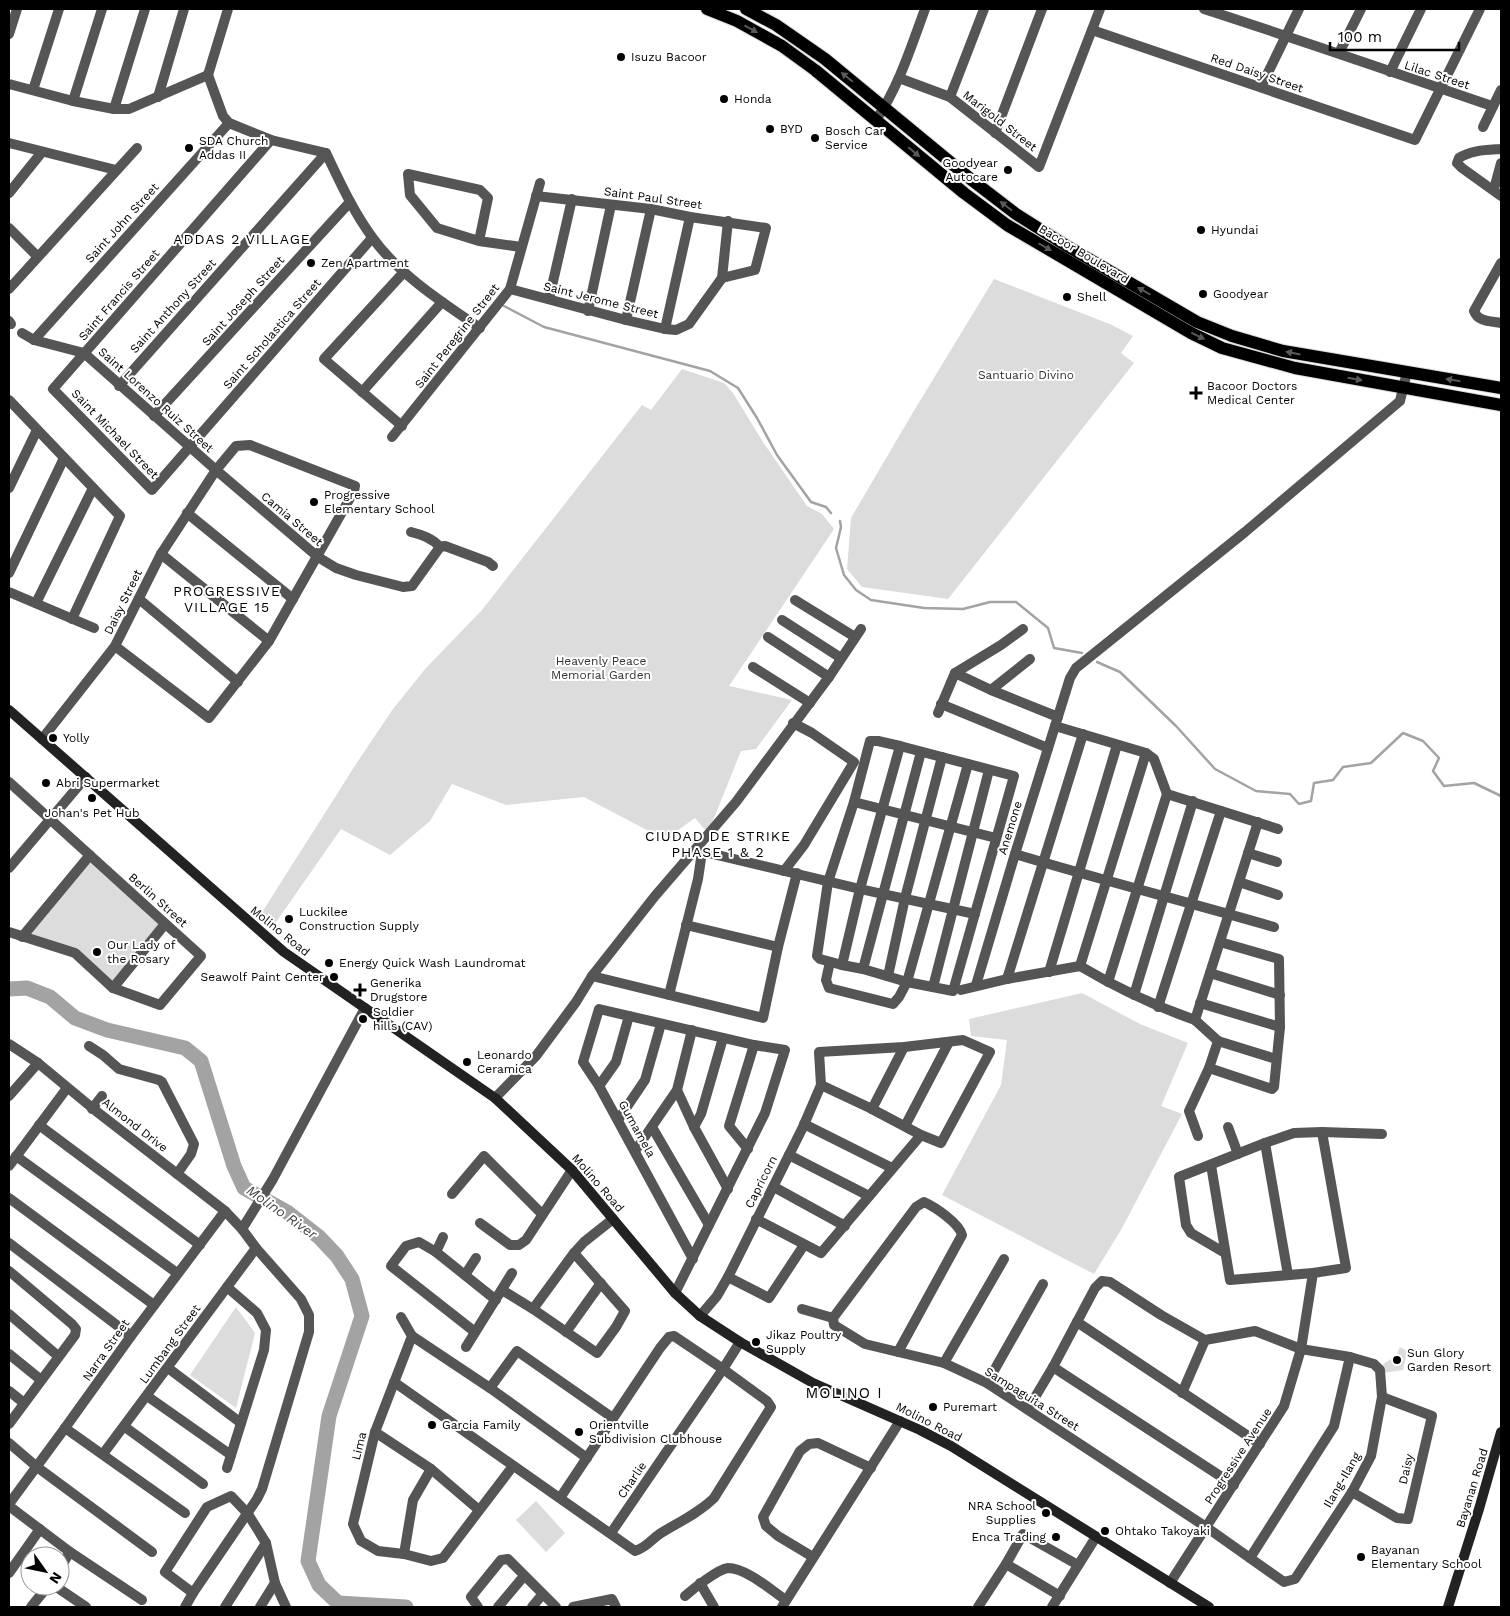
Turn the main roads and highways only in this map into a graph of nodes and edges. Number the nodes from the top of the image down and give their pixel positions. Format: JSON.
{"nodes":[{"id":1,"x":707,"y":9,"type":"edge"},
{"id":2,"x":746,"y":9,"type":"edge"},
{"id":3,"x":1501,"y":388,"type":"edge"},
{"id":4,"x":1501,"y":405,"type":"edge"},
{"id":5,"x":9,"y":710,"type":"edge"},
{"id":6,"x":1501,"y":1433,"type":"edge"},
{"id":7,"x":1209,"y":1607,"type":"edge"},
{"id":8,"x":1448,"y":1607,"type":"edge"}],
"edges":[{"from":1,"to":4,"type":"main road","name":"Bacoor Boulevard","one_way":true},
{"from":3,"to":2,"type":"main road","name":"Bacoor Boulevard","one_way":true},
{"from":5,"to":7,"type":"main road","name":"Molino Road"},
{"from":6,"to":8,"type":"main road","name":"Bayanan Road"}]}
